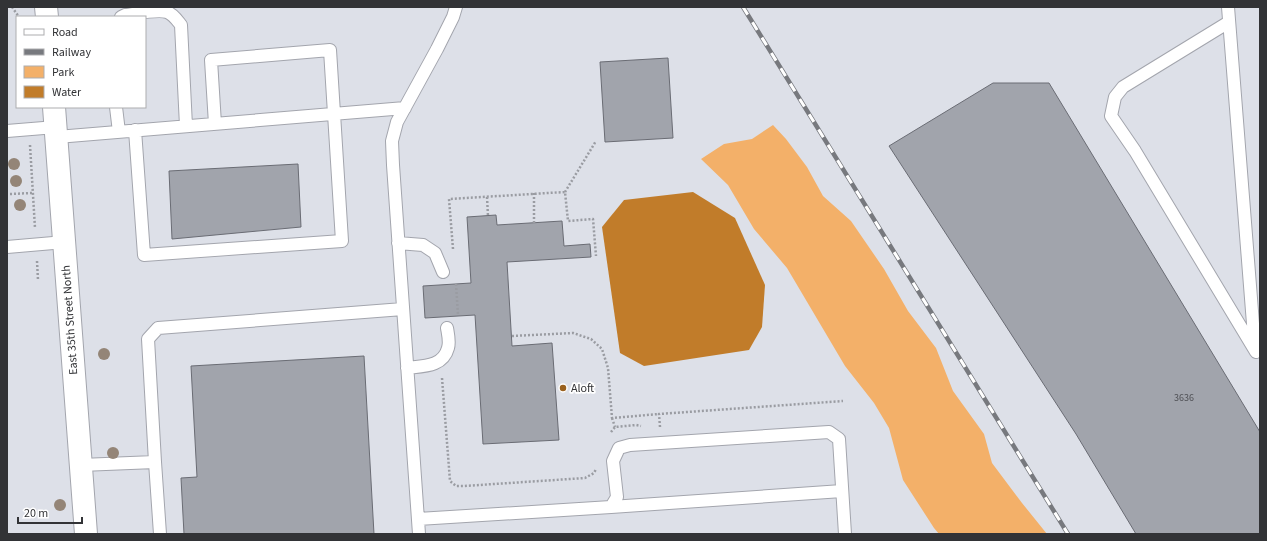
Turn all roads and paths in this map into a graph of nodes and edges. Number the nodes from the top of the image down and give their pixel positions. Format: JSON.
{"nodes":[{"id":1,"x":12,"y":7,"type":"edge"},
{"id":2,"x":456,"y":7,"type":"edge"},
{"id":3,"x":1228,"y":7,"type":"edge"},
{"id":4,"x":18,"y":16,"type":"edge"},
{"id":5,"x":123,"y":16,"type":"edge"},
{"id":6,"x":1229,"y":22,"type":"junction"},
{"id":7,"x":116,"y":108,"type":"edge"},
{"id":8,"x":405,"y":108,"type":"junction"},
{"id":9,"x":334,"y":114,"type":"junction"},
{"id":10,"x":56,"y":124,"type":"edge"},
{"id":11,"x":215,"y":124,"type":"junction"},
{"id":12,"x":186,"y":126,"type":"junction"},
{"id":13,"x":29,"y":129,"type":"junction"},
{"id":14,"x":7,"y":130,"type":"edge"},
{"id":15,"x":134,"y":130,"type":"junction"},
{"id":16,"x":119,"y":132,"type":"junction"},
{"id":17,"x":596,"y":141,"type":"dead end"},
{"id":18,"x":565,"y":192,"type":"junction"},
{"id":19,"x":32,"y":193,"type":"junction"},
{"id":20,"x":10,"y":194,"type":"dead end"},
{"id":21,"x":534,"y":194,"type":"junction"},
{"id":22,"x":487,"y":197,"type":"junction"},
{"id":23,"x":488,"y":216,"type":"dead end"},
{"id":24,"x":534,"y":223,"type":"dead end"},
{"id":25,"x":65,"y":242,"type":"junction"},
{"id":26,"x":398,"y":243,"type":"junction"},
{"id":27,"x":36,"y":244,"type":"junction"},
{"id":28,"x":7,"y":247,"type":"edge"},
{"id":29,"x":453,"y":253,"type":"dead end"},
{"id":30,"x":596,"y":256,"type":"dead end"},
{"id":31,"x":443,"y":272,"type":"dead end"},
{"id":32,"x":38,"y":280,"type":"dead end"},
{"id":33,"x":456,"y":283,"type":"dead end"},
{"id":34,"x":403,"y":309,"type":"junction"},
{"id":35,"x":458,"y":322,"type":"dead end"},
{"id":36,"x":447,"y":328,"type":"dead end"},
{"id":37,"x":512,"y":336,"type":"dead end"},
{"id":38,"x":1258,"y":355,"type":"edge"},
{"id":39,"x":407,"y":368,"type":"junction"},
{"id":40,"x":441,"y":374,"type":"dead end"},
{"id":41,"x":843,"y":401,"type":"dead end"},
{"id":42,"x":659,"y":414,"type":"junction"},
{"id":43,"x":612,"y":418,"type":"junction"},
{"id":44,"x":615,"y":426,"type":"junction"},
{"id":45,"x":646,"y":429,"type":"dead end"},
{"id":46,"x":610,"y":433,"type":"dead end"},
{"id":47,"x":660,"y":433,"type":"dead end"},
{"id":48,"x":155,"y":462,"type":"junction"},
{"id":49,"x":81,"y":465,"type":"junction"},
{"id":50,"x":599,"y":465,"type":"dead end"},
{"id":51,"x":842,"y":491,"type":"junction"},
{"id":52,"x":611,"y":507,"type":"junction"},
{"id":53,"x":418,"y":519,"type":"junction"},
{"id":54,"x":86,"y":534,"type":"edge"},
{"id":55,"x":160,"y":534,"type":"edge"},
{"id":56,"x":419,"y":534,"type":"edge"},
{"id":57,"x":845,"y":534,"type":"edge"}],
"edges":[{"from":1,"to":4,"type":"path"},
{"from":2,"to":8,"type":"lane"},
{"from":3,"to":6,"type":"lane"},
{"from":5,"to":12,"type":"lane"},
{"from":6,"to":38,"type":"lane"},
{"from":6,"to":38,"type":"lane"},
{"from":7,"to":16,"type":"lane"},
{"from":8,"to":9,"type":"lane"},
{"from":8,"to":26,"type":"lane"},
{"from":9,"to":11,"type":"lane"},
{"from":9,"to":11,"type":"lane"},
{"from":9,"to":15,"type":"lane"},
{"from":10,"to":13,"type":"lane"},
{"from":10,"to":16,"type":"lane"},
{"from":10,"to":25,"type":"street","name":"East 35th Street North"},
{"from":11,"to":12,"type":"lane"},
{"from":12,"to":15,"type":"lane"},
{"from":13,"to":14,"type":"lane"},
{"from":13,"to":19,"type":"path"},
{"from":15,"to":16,"type":"lane"},
{"from":17,"to":18,"type":"path"},
{"from":18,"to":21,"type":"path"},
{"from":18,"to":30,"type":"path"},
{"from":19,"to":20,"type":"path"},
{"from":19,"to":27,"type":"path"},
{"from":21,"to":22,"type":"path"},
{"from":21,"to":24,"type":"path"},
{"from":22,"to":23,"type":"path"},
{"from":22,"to":29,"type":"path"},
{"from":25,"to":27,"type":"lane"},
{"from":25,"to":49,"type":"street","name":"East 35th Street North"},
{"from":26,"to":31,"type":"lane"},
{"from":26,"to":34,"type":"lane"},
{"from":27,"to":28,"type":"lane"},
{"from":27,"to":32,"type":"path"},
{"from":33,"to":35,"type":"path"},
{"from":34,"to":39,"type":"lane"},
{"from":34,"to":48,"type":"lane"},
{"from":36,"to":39,"type":"lane"},
{"from":37,"to":43,"type":"path"},
{"from":39,"to":53,"type":"lane"},
{"from":40,"to":50,"type":"path"},
{"from":41,"to":42,"type":"path"},
{"from":42,"to":43,"type":"path"},
{"from":42,"to":47,"type":"path"},
{"from":43,"to":44,"type":"path"},
{"from":44,"to":45,"type":"path"},
{"from":44,"to":46,"type":"path"},
{"from":48,"to":49,"type":"lane"},
{"from":48,"to":55,"type":"lane"},
{"from":49,"to":54,"type":"street","name":"East 35th Street North"},
{"from":51,"to":52,"type":"lane"},
{"from":51,"to":52,"type":"lane"},
{"from":51,"to":57,"type":"lane"},
{"from":52,"to":53,"type":"lane"},
{"from":53,"to":56,"type":"lane"}]}
